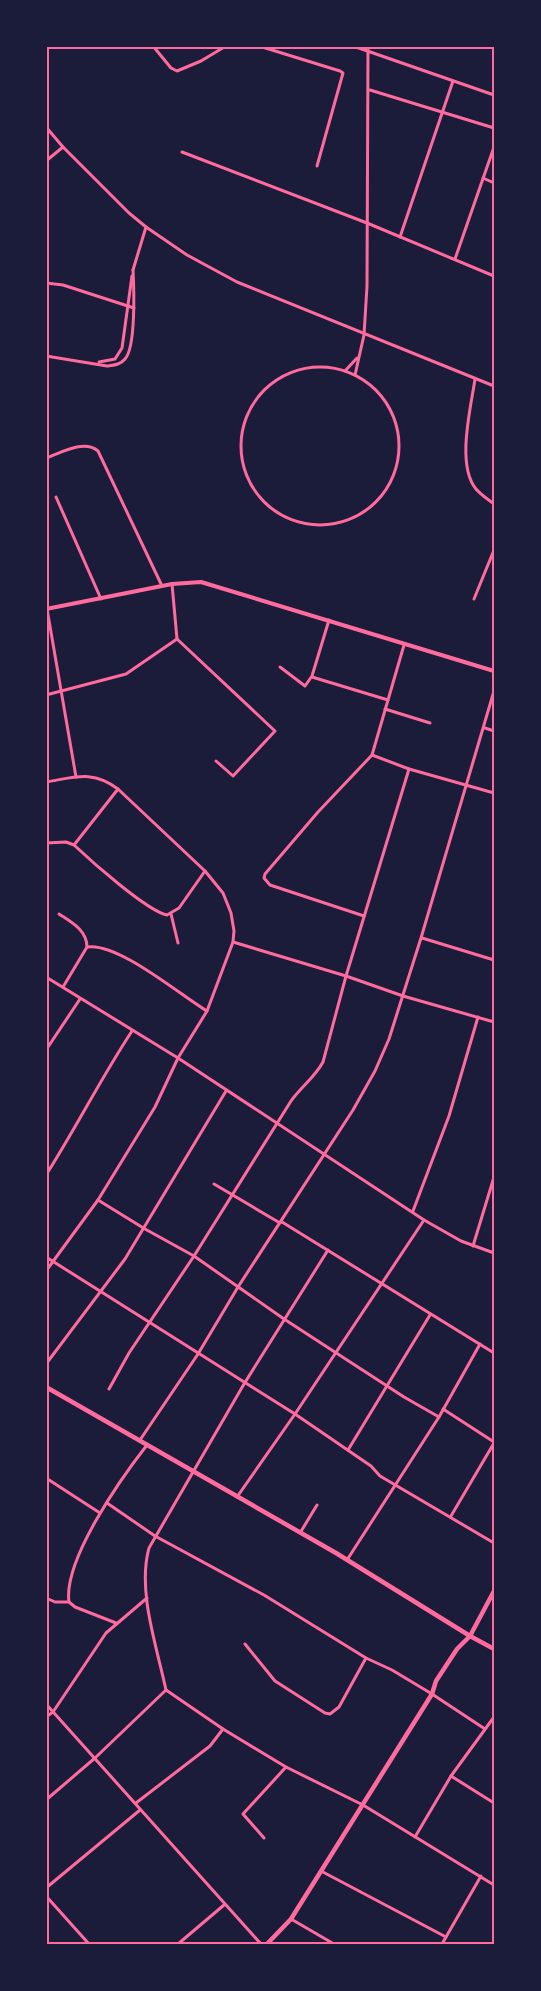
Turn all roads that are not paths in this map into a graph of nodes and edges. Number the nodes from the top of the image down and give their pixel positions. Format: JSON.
{"nodes":[{"id":1,"x":153,"y":46,"type":"edge"},
{"id":2,"x":226,"y":46,"type":"edge"},
{"id":3,"x":259,"y":46,"type":"edge"},
{"id":4,"x":368,"y":46,"type":"edge"},
{"id":5,"x":354,"y":47,"type":"edge"},
{"id":6,"x":368,"y":53,"type":"junction"},
{"id":7,"x":453,"y":81,"type":"junction"},
{"id":8,"x":369,"y":89,"type":"junction"},
{"id":9,"x":495,"y":95,"type":"edge"},
{"id":10,"x":444,"y":112,"type":"junction"},
{"id":11,"x":46,"y":127,"type":"edge"},
{"id":12,"x":495,"y":128,"type":"edge"},
{"id":13,"x":63,"y":147,"type":"junction"},
{"id":14,"x":495,"y":147,"type":"edge"},
{"id":15,"x":182,"y":152,"type":"dead end"},
{"id":16,"x":46,"y":161,"type":"edge"},
{"id":17,"x":317,"y":166,"type":"dead end"},
{"id":18,"x":483,"y":178,"type":"junction"},
{"id":19,"x":495,"y":183,"type":"edge"},
{"id":20,"x":367,"y":223,"type":"junction"},
{"id":21,"x":146,"y":227,"type":"junction"},
{"id":22,"x":400,"y":237,"type":"junction"},
{"id":23,"x":455,"y":259,"type":"junction"},
{"id":24,"x":133,"y":270,"type":"junction"},
{"id":25,"x":495,"y":276,"type":"edge"},
{"id":26,"x":46,"y":283,"type":"edge"},
{"id":27,"x":126,"y":306,"type":"junction"},
{"id":28,"x":134,"y":308,"type":"junction"},
{"id":29,"x":364,"y":334,"type":"junction"},
{"id":30,"x":46,"y":356,"type":"edge"},
{"id":31,"x":358,"y":356,"type":"junction"},
{"id":32,"x":94,"y":363,"type":"junction"},
{"id":33,"x":345,"y":371,"type":"junction"},
{"id":34,"x":355,"y":375,"type":"junction"},
{"id":35,"x":476,"y":379,"type":"junction"},
{"id":36,"x":495,"y":386,"type":"edge"},
{"id":37,"x":46,"y":458,"type":"edge"},
{"id":38,"x":56,"y":497,"type":"dead end"},
{"id":39,"x":495,"y":504,"type":"edge"},
{"id":40,"x":495,"y":550,"type":"edge"},
{"id":41,"x":172,"y":584,"type":"junction"},
{"id":42,"x":162,"y":586,"type":"junction"},
{"id":43,"x":101,"y":599,"type":"junction"},
{"id":44,"x":474,"y":600,"type":"dead end"},
{"id":45,"x":47,"y":609,"type":"edge"},
{"id":46,"x":329,"y":620,"type":"junction"},
{"id":47,"x":177,"y":639,"type":"junction"},
{"id":48,"x":404,"y":645,"type":"junction"},
{"id":49,"x":280,"y":667,"type":"dead end"},
{"id":50,"x":495,"y":671,"type":"edge"},
{"id":51,"x":312,"y":676,"type":"junction"},
{"id":52,"x":62,"y":691,"type":"junction"},
{"id":53,"x":495,"y":691,"type":"edge"},
{"id":54,"x":46,"y":695,"type":"edge"},
{"id":55,"x":388,"y":700,"type":"junction"},
{"id":56,"x":385,"y":710,"type":"junction"},
{"id":57,"x":430,"y":723,"type":"dead end"},
{"id":58,"x":484,"y":728,"type":"junction"},
{"id":59,"x":495,"y":731,"type":"edge"},
{"id":60,"x":372,"y":755,"type":"junction"},
{"id":61,"x":216,"y":761,"type":"dead end"},
{"id":62,"x":409,"y":769,"type":"junction"},
{"id":63,"x":76,"y":777,"type":"junction"},
{"id":64,"x":46,"y":782,"type":"edge"},
{"id":65,"x":466,"y":785,"type":"junction"},
{"id":66,"x":118,"y":789,"type":"junction"},
{"id":67,"x":495,"y":793,"type":"edge"},
{"id":68,"x":46,"y":843,"type":"edge"},
{"id":69,"x":74,"y":845,"type":"junction"},
{"id":70,"x":205,"y":871,"type":"junction"},
{"id":71,"x":59,"y":914,"type":"dead end"},
{"id":72,"x":171,"y":914,"type":"junction"},
{"id":73,"x":365,"y":917,"type":"junction"},
{"id":74,"x":421,"y":938,"type":"junction"},
{"id":75,"x":233,"y":942,"type":"junction"},
{"id":76,"x":178,"y":943,"type":"dead end"},
{"id":77,"x":87,"y":947,"type":"junction"},
{"id":78,"x":495,"y":960,"type":"edge"},
{"id":79,"x":346,"y":976,"type":"junction"},
{"id":80,"x":46,"y":977,"type":"edge"},
{"id":81,"x":63,"y":987,"type":"junction"},
{"id":82,"x":403,"y":996,"type":"junction"},
{"id":83,"x":80,"y":999,"type":"junction"},
{"id":84,"x":207,"y":1011,"type":"junction"},
{"id":85,"x":478,"y":1017,"type":"junction"},
{"id":86,"x":495,"y":1022,"type":"edge"},
{"id":87,"x":132,"y":1031,"type":"junction"},
{"id":88,"x":46,"y":1050,"type":"edge"},
{"id":89,"x":178,"y":1058,"type":"junction"},
{"id":90,"x":226,"y":1091,"type":"junction"},
{"id":91,"x":278,"y":1123,"type":"junction"},
{"id":92,"x":323,"y":1155,"type":"junction"},
{"id":93,"x":46,"y":1175,"type":"edge"},
{"id":94,"x":495,"y":1178,"type":"edge"},
{"id":95,"x":214,"y":1184,"type":"dead end"},
{"id":96,"x":233,"y":1194,"type":"junction"},
{"id":97,"x":98,"y":1200,"type":"junction"},
{"id":98,"x":412,"y":1212,"type":"junction"},
{"id":99,"x":424,"y":1220,"type":"junction"},
{"id":100,"x":281,"y":1222,"type":"junction"},
{"id":101,"x":144,"y":1229,"type":"junction"},
{"id":102,"x":473,"y":1246,"type":"junction"},
{"id":103,"x":328,"y":1250,"type":"junction"},
{"id":104,"x":495,"y":1253,"type":"edge"},
{"id":105,"x":194,"y":1256,"type":"junction"},
{"id":106,"x":46,"y":1257,"type":"edge"},
{"id":107,"x":54,"y":1262,"type":"junction"},
{"id":108,"x":46,"y":1272,"type":"edge"},
{"id":109,"x":382,"y":1285,"type":"junction"},
{"id":110,"x":238,"y":1287,"type":"junction"},
{"id":111,"x":102,"y":1292,"type":"junction"},
{"id":112,"x":431,"y":1315,"type":"junction"},
{"id":113,"x":284,"y":1319,"type":"junction"},
{"id":114,"x":150,"y":1323,"type":"junction"},
{"id":115,"x":480,"y":1344,"type":"junction"},
{"id":116,"x":336,"y":1352,"type":"junction"},
{"id":117,"x":495,"y":1353,"type":"edge"},
{"id":118,"x":198,"y":1354,"type":"junction"},
{"id":119,"x":46,"y":1364,"type":"edge"},
{"id":120,"x":244,"y":1384,"type":"junction"},
{"id":121,"x":388,"y":1386,"type":"junction"},
{"id":122,"x":47,"y":1388,"type":"edge"},
{"id":123,"x":109,"y":1389,"type":"dead end"},
{"id":124,"x":443,"y":1409,"type":"junction"},
{"id":125,"x":295,"y":1414,"type":"junction"},
{"id":126,"x":439,"y":1417,"type":"junction"},
{"id":127,"x":140,"y":1440,"type":"junction"},
{"id":128,"x":495,"y":1443,"type":"edge"},
{"id":129,"x":148,"y":1445,"type":"junction"},
{"id":130,"x":348,"y":1449,"type":"junction"},
{"id":131,"x":192,"y":1471,"type":"junction"},
{"id":132,"x":46,"y":1479,"type":"edge"},
{"id":133,"x":396,"y":1484,"type":"junction"},
{"id":134,"x":237,"y":1497,"type":"junction"},
{"id":135,"x":107,"y":1503,"type":"junction"},
{"id":136,"x":317,"y":1505,"type":"dead end"},
{"id":137,"x":100,"y":1513,"type":"junction"},
{"id":138,"x":451,"y":1516,"type":"junction"},
{"id":139,"x":300,"y":1533,"type":"junction"},
{"id":140,"x":155,"y":1536,"type":"junction"},
{"id":141,"x":495,"y":1543,"type":"edge"},
{"id":142,"x":347,"y":1560,"type":"junction"},
{"id":143,"x":495,"y":1591,"type":"edge"},
{"id":144,"x":46,"y":1598,"type":"edge"},
{"id":145,"x":147,"y":1598,"type":"junction"},
{"id":146,"x":69,"y":1602,"type":"junction"},
{"id":147,"x":116,"y":1623,"type":"junction"},
{"id":148,"x":470,"y":1636,"type":"junction"},
{"id":149,"x":245,"y":1644,"type":"dead end"},
{"id":150,"x":495,"y":1649,"type":"edge"},
{"id":151,"x":366,"y":1658,"type":"junction"},
{"id":152,"x":166,"y":1690,"type":"junction"},
{"id":153,"x":432,"y":1694,"type":"junction"},
{"id":154,"x":46,"y":1704,"type":"edge"},
{"id":155,"x":53,"y":1712,"type":"junction"},
{"id":156,"x":495,"y":1717,"type":"edge"},
{"id":157,"x":46,"y":1718,"type":"edge"},
{"id":158,"x":490,"y":1724,"type":"junction"},
{"id":159,"x":495,"y":1726,"type":"edge"},
{"id":160,"x":223,"y":1729,"type":"junction"},
{"id":161,"x":485,"y":1729,"type":"junction"},
{"id":162,"x":95,"y":1758,"type":"junction"},
{"id":163,"x":286,"y":1767,"type":"junction"},
{"id":164,"x":451,"y":1776,"type":"junction"},
{"id":165,"x":46,"y":1800,"type":"edge"},
{"id":166,"x":136,"y":1803,"type":"junction"},
{"id":167,"x":495,"y":1803,"type":"edge"},
{"id":168,"x":363,"y":1805,"type":"junction"},
{"id":169,"x":140,"y":1809,"type":"junction"},
{"id":170,"x":415,"y":1837,"type":"junction"},
{"id":171,"x":264,"y":1838,"type":"dead end"},
{"id":172,"x":321,"y":1871,"type":"junction"},
{"id":173,"x":481,"y":1876,"type":"junction"},
{"id":174,"x":495,"y":1885,"type":"edge"},
{"id":175,"x":46,"y":1888,"type":"edge"},
{"id":176,"x":46,"y":1896,"type":"edge"},
{"id":177,"x":225,"y":1904,"type":"junction"},
{"id":178,"x":291,"y":1919,"type":"junction"},
{"id":179,"x":446,"y":1936,"type":"junction"},
{"id":180,"x":89,"y":1944,"type":"edge"},
{"id":181,"x":178,"y":1944,"type":"edge"},
{"id":182,"x":261,"y":1944,"type":"edge"},
{"id":183,"x":267,"y":1944,"type":"edge"},
{"id":184,"x":334,"y":1944,"type":"edge"},
{"id":185,"x":442,"y":1944,"type":"edge"}],
"edges":[{"from":1,"to":2,"type":"street"},
{"from":3,"to":17,"type":"street"},
{"from":4,"to":6,"type":"street"},
{"from":5,"to":6,"type":"street"},
{"from":6,"to":7,"type":"street"},
{"from":6,"to":8,"type":"street"},
{"from":7,"to":9,"type":"street"},
{"from":7,"to":10,"type":"street"},
{"from":8,"to":10,"type":"street"},
{"from":8,"to":20,"type":"street"},
{"from":10,"to":12,"type":"street"},
{"from":10,"to":22,"type":"street"},
{"from":11,"to":13,"type":"street"},
{"from":13,"to":16,"type":"street"},
{"from":13,"to":21,"type":"street"},
{"from":14,"to":18,"type":"street"},
{"from":15,"to":20,"type":"street"},
{"from":18,"to":19,"type":"street"},
{"from":18,"to":23,"type":"street"},
{"from":20,"to":22,"type":"street"},
{"from":20,"to":29,"type":"street"},
{"from":21,"to":24,"type":"street"},
{"from":21,"to":29,"type":"street"},
{"from":22,"to":23,"type":"street"},
{"from":23,"to":25,"type":"street"},
{"from":24,"to":27,"type":"street"},
{"from":24,"to":28,"type":"street"},
{"from":26,"to":27,"type":"street"},
{"from":27,"to":28,"type":"street"},
{"from":27,"to":32,"type":"street"},
{"from":28,"to":32,"type":"street"},
{"from":29,"to":31,"type":"street"},
{"from":29,"to":35,"type":"street"},
{"from":30,"to":32,"type":"street"},
{"from":31,"to":33,"type":"street"},
{"from":31,"to":34,"type":"street"},
{"from":33,"to":34,"type":"street"},
{"from":33,"to":34,"type":"street"},
{"from":35,"to":36,"type":"street"},
{"from":35,"to":39,"type":"street"},
{"from":37,"to":42,"type":"street"},
{"from":38,"to":43,"type":"street"},
{"from":40,"to":44,"type":"street"},
{"from":41,"to":42,"type":"street"},
{"from":41,"to":46,"type":"street"},
{"from":41,"to":47,"type":"street"},
{"from":42,"to":43,"type":"street"},
{"from":43,"to":45,"type":"street"},
{"from":45,"to":52,"type":"street"},
{"from":46,"to":48,"type":"street"},
{"from":46,"to":51,"type":"street"},
{"from":47,"to":52,"type":"street"},
{"from":47,"to":61,"type":"street"},
{"from":48,"to":50,"type":"street"},
{"from":48,"to":55,"type":"street"},
{"from":49,"to":51,"type":"street"},
{"from":51,"to":55,"type":"street"},
{"from":52,"to":54,"type":"street"},
{"from":52,"to":63,"type":"street"},
{"from":53,"to":58,"type":"street"},
{"from":55,"to":56,"type":"street"},
{"from":56,"to":57,"type":"street"},
{"from":56,"to":60,"type":"street"},
{"from":58,"to":59,"type":"street"},
{"from":58,"to":65,"type":"street"},
{"from":60,"to":62,"type":"street"},
{"from":60,"to":73,"type":"street"},
{"from":62,"to":65,"type":"street"},
{"from":62,"to":73,"type":"street"},
{"from":63,"to":64,"type":"street"},
{"from":63,"to":66,"type":"street"},
{"from":65,"to":67,"type":"street"},
{"from":65,"to":74,"type":"street"},
{"from":66,"to":69,"type":"street"},
{"from":66,"to":70,"type":"street"},
{"from":68,"to":69,"type":"street"},
{"from":69,"to":72,"type":"street"},
{"from":70,"to":72,"type":"street"},
{"from":70,"to":75,"type":"street"},
{"from":71,"to":77,"type":"street"},
{"from":72,"to":76,"type":"street"},
{"from":73,"to":79,"type":"street"},
{"from":74,"to":78,"type":"street"},
{"from":74,"to":82,"type":"street"},
{"from":75,"to":79,"type":"street"},
{"from":75,"to":84,"type":"street"},
{"from":77,"to":81,"type":"street"},
{"from":77,"to":84,"type":"street"},
{"from":79,"to":82,"type":"street"},
{"from":79,"to":91,"type":"street"},
{"from":80,"to":81,"type":"street"},
{"from":81,"to":83,"type":"street"},
{"from":82,"to":85,"type":"street"},
{"from":82,"to":92,"type":"street"},
{"from":83,"to":87,"type":"street"},
{"from":83,"to":88,"type":"street"},
{"from":84,"to":89,"type":"street"},
{"from":85,"to":86,"type":"street"},
{"from":85,"to":98,"type":"street"},
{"from":87,"to":89,"type":"street"},
{"from":87,"to":93,"type":"street"},
{"from":89,"to":90,"type":"street"},
{"from":89,"to":97,"type":"street"},
{"from":90,"to":91,"type":"street"},
{"from":90,"to":101,"type":"street"},
{"from":91,"to":92,"type":"street"},
{"from":91,"to":96,"type":"street"},
{"from":92,"to":98,"type":"street"},
{"from":92,"to":100,"type":"street"},
{"from":94,"to":102,"type":"street"},
{"from":95,"to":96,"type":"street"},
{"from":96,"to":100,"type":"street"},
{"from":96,"to":105,"type":"street"},
{"from":97,"to":101,"type":"street"},
{"from":97,"to":107,"type":"street"},
{"from":98,"to":99,"type":"street"},
{"from":99,"to":102,"type":"street"},
{"from":99,"to":109,"type":"street"},
{"from":100,"to":103,"type":"street"},
{"from":100,"to":110,"type":"street"},
{"from":101,"to":105,"type":"street"},
{"from":101,"to":111,"type":"street"},
{"from":102,"to":104,"type":"street"},
{"from":103,"to":109,"type":"street"},
{"from":103,"to":113,"type":"street"},
{"from":105,"to":110,"type":"street"},
{"from":105,"to":114,"type":"street"},
{"from":106,"to":107,"type":"street"},
{"from":107,"to":108,"type":"street"},
{"from":107,"to":111,"type":"street"},
{"from":109,"to":112,"type":"street"},
{"from":109,"to":116,"type":"street"},
{"from":110,"to":113,"type":"street"},
{"from":110,"to":118,"type":"street"},
{"from":111,"to":114,"type":"street"},
{"from":111,"to":119,"type":"street"},
{"from":112,"to":115,"type":"street"},
{"from":112,"to":121,"type":"street"},
{"from":113,"to":116,"type":"street"},
{"from":113,"to":120,"type":"street"},
{"from":114,"to":118,"type":"street"},
{"from":114,"to":123,"type":"street"},
{"from":115,"to":117,"type":"street"},
{"from":115,"to":124,"type":"street"},
{"from":116,"to":121,"type":"street"},
{"from":116,"to":125,"type":"street"},
{"from":118,"to":120,"type":"street"},
{"from":118,"to":127,"type":"street"},
{"from":120,"to":125,"type":"street"},
{"from":120,"to":131,"type":"street"},
{"from":121,"to":126,"type":"street"},
{"from":121,"to":130,"type":"street"},
{"from":122,"to":127,"type":"main road"},
{"from":124,"to":126,"type":"street"},
{"from":124,"to":128,"type":"street"},
{"from":125,"to":130,"type":"street"},
{"from":125,"to":134,"type":"street"},
{"from":126,"to":133,"type":"street"},
{"from":127,"to":129,"type":"main road"},
{"from":128,"to":138,"type":"street"},
{"from":129,"to":131,"type":"main road"},
{"from":129,"to":135,"type":"street"},
{"from":130,"to":133,"type":"street"},
{"from":131,"to":134,"type":"main road"},
{"from":131,"to":140,"type":"street"},
{"from":132,"to":137,"type":"street"},
{"from":133,"to":138,"type":"street"},
{"from":133,"to":142,"type":"street"},
{"from":134,"to":139,"type":"main road"},
{"from":135,"to":137,"type":"street"},
{"from":135,"to":140,"type":"street"},
{"from":136,"to":139,"type":"street"},
{"from":137,"to":146,"type":"street"},
{"from":138,"to":141,"type":"street"},
{"from":139,"to":142,"type":"main road"},
{"from":140,"to":145,"type":"street"},
{"from":140,"to":151,"type":"street"},
{"from":142,"to":148,"type":"main road"},
{"from":143,"to":148,"type":"main road"},
{"from":144,"to":146,"type":"street"},
{"from":145,"to":147,"type":"street"},
{"from":145,"to":152,"type":"street"},
{"from":146,"to":147,"type":"street"},
{"from":147,"to":155,"type":"street"},
{"from":148,"to":150,"type":"main road"},
{"from":148,"to":153,"type":"main road"},
{"from":149,"to":151,"type":"street"},
{"from":151,"to":153,"type":"street"},
{"from":152,"to":160,"type":"street"},
{"from":152,"to":162,"type":"street"},
{"from":153,"to":161,"type":"street"},
{"from":153,"to":168,"type":"main road"},
{"from":154,"to":155,"type":"street"},
{"from":155,"to":157,"type":"street"},
{"from":155,"to":162,"type":"street"},
{"from":156,"to":158,"type":"street"},
{"from":158,"to":159,"type":"street"},
{"from":158,"to":161,"type":"street"},
{"from":160,"to":163,"type":"street"},
{"from":160,"to":166,"type":"street"},
{"from":161,"to":164,"type":"street"},
{"from":162,"to":165,"type":"street"},
{"from":162,"to":166,"type":"street"},
{"from":163,"to":168,"type":"street"},
{"from":163,"to":171,"type":"street"},
{"from":164,"to":167,"type":"street"},
{"from":164,"to":170,"type":"street"},
{"from":166,"to":169,"type":"street"},
{"from":168,"to":170,"type":"street"},
{"from":168,"to":172,"type":"main road"},
{"from":169,"to":175,"type":"street"},
{"from":169,"to":177,"type":"street"},
{"from":170,"to":173,"type":"street"},
{"from":172,"to":178,"type":"main road"},
{"from":172,"to":179,"type":"street"},
{"from":173,"to":174,"type":"street"},
{"from":173,"to":179,"type":"street"},
{"from":176,"to":180,"type":"street"},
{"from":177,"to":181,"type":"street"},
{"from":177,"to":182,"type":"street"},
{"from":178,"to":183,"type":"main road"},
{"from":178,"to":184,"type":"street"},
{"from":179,"to":185,"type":"street"}]}
